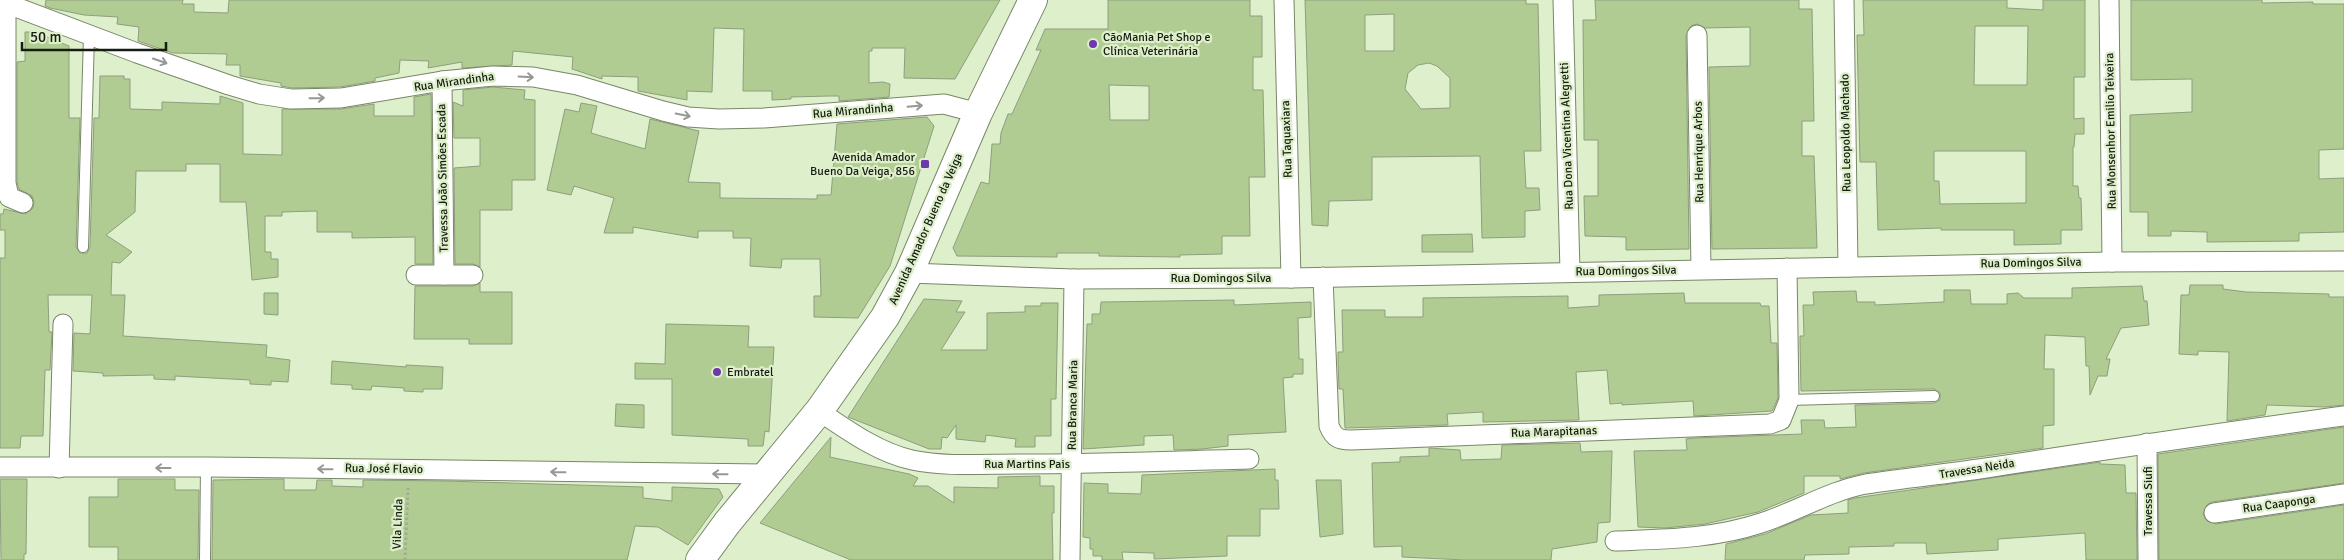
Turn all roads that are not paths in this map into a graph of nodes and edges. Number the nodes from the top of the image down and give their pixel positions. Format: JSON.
{"nodes":[{"id":1,"x":1033,"y":0,"type":"edge"},
{"id":2,"x":1284,"y":0,"type":"edge"},
{"id":3,"x":1563,"y":0,"type":"edge"},
{"id":4,"x":1844,"y":0,"type":"edge"},
{"id":5,"x":2109,"y":0,"type":"edge"},
{"id":6,"x":3,"y":2,"type":"edge"},
{"id":7,"x":89,"y":35,"type":"junction"},
{"id":8,"x":1697,"y":35,"type":"dead end"},
{"id":9,"x":442,"y":81,"type":"junction"},
{"id":10,"x":978,"y":113,"type":"junction"},
{"id":11,"x":22,"y":202,"type":"dead end"},
{"id":12,"x":83,"y":247,"type":"dead end"},
{"id":13,"x":2344,"y":261,"type":"edge"},
{"id":14,"x":2112,"y":262,"type":"junction"},
{"id":15,"x":1848,"y":267,"type":"junction"},
{"id":16,"x":1787,"y":268,"type":"junction"},
{"id":17,"x":1702,"y":269,"type":"junction"},
{"id":18,"x":1570,"y":272,"type":"junction"},
{"id":19,"x":908,"y":273,"type":"junction"},
{"id":20,"x":416,"y":275,"type":"dead end"},
{"id":21,"x":444,"y":275,"type":"junction"},
{"id":22,"x":474,"y":275,"type":"dead end"},
{"id":23,"x":1323,"y":277,"type":"junction"},
{"id":24,"x":1291,"y":278,"type":"junction"},
{"id":25,"x":1074,"y":279,"type":"junction"},
{"id":26,"x":63,"y":324,"type":"dead end"},
{"id":27,"x":1934,"y":396,"type":"dead end"},
{"id":28,"x":1788,"y":400,"type":"junction"},
{"id":29,"x":819,"y":411,"type":"junction"},
{"id":30,"x":2344,"y":416,"type":"edge"},
{"id":31,"x":2147,"y":443,"type":"junction"},
{"id":32,"x":1249,"y":459,"type":"dead end"},
{"id":33,"x":1072,"y":464,"type":"junction"},
{"id":34,"x":0,"y":468,"type":"edge"},
{"id":35,"x":59,"y":468,"type":"junction"},
{"id":36,"x":206,"y":468,"type":"junction"},
{"id":37,"x":769,"y":474,"type":"junction"},
{"id":38,"x":2344,"y":494,"type":"edge"},
{"id":39,"x":2214,"y":513,"type":"dead end"},
{"id":40,"x":1615,"y":540,"type":"dead end"},
{"id":41,"x":205,"y":560,"type":"edge"},
{"id":42,"x":700,"y":560,"type":"edge"},
{"id":43,"x":1070,"y":560,"type":"edge"},
{"id":44,"x":2148,"y":560,"type":"edge"}],
"edges":[{"from":1,"to":10,"type":"main road","name":"Avenida Amador Bueno da Veiga"},
{"from":2,"to":24,"type":"street","name":"Rua Taquaxiara"},
{"from":3,"to":18,"type":"street","name":"Rua Dona Vicentina Alegretti"},
{"from":4,"to":15,"type":"street","name":"Rua Leopoldo Machado"},
{"from":5,"to":14,"type":"street","name":"Rua Monsenhor Emilio Teixeira"},
{"from":6,"to":7,"type":"street","name":"Rua Mirandinha"},
{"from":6,"to":11,"type":"street"},
{"from":7,"to":9,"type":"street","name":"Rua Mirandinha","one_way":true},
{"from":7,"to":12,"type":"lane"},
{"from":8,"to":17,"type":"street","name":"Rua Henrique Arbos"},
{"from":9,"to":10,"type":"street","name":"Rua Mirandinha","one_way":true},
{"from":9,"to":21,"type":"street","name":"Travessa João Simões Escada"},
{"from":10,"to":19,"type":"main road","name":"Avenida Amador Bueno da Veiga"},
{"from":13,"to":14,"type":"street","name":"Rua Domingos Silva"},
{"from":14,"to":15,"type":"street","name":"Rua Domingos Silva"},
{"from":15,"to":16,"type":"street","name":"Rua Domingos Silva"},
{"from":16,"to":17,"type":"street","name":"Rua Domingos Silva"},
{"from":16,"to":28,"type":"street","name":"Rua Marapitanas"},
{"from":17,"to":18,"type":"street","name":"Rua Domingos Silva"},
{"from":18,"to":23,"type":"street","name":"Rua Domingos Silva"},
{"from":19,"to":25,"type":"street","name":"Rua Domingos Silva"},
{"from":19,"to":29,"type":"main road","name":"Avenida Amador Bueno da Veiga"},
{"from":20,"to":21,"type":"street"},
{"from":21,"to":22,"type":"street"},
{"from":23,"to":24,"type":"street","name":"Rua Domingos Silva"},
{"from":23,"to":28,"type":"street","name":"Rua Marapitanas"},
{"from":24,"to":25,"type":"street","name":"Rua Domingos Silva"},
{"from":25,"to":33,"type":"street","name":"Rua Branca Maria"},
{"from":26,"to":35,"type":"street"},
{"from":27,"to":28,"type":"lane"},
{"from":29,"to":33,"type":"street","name":"Rua Martins Pais"},
{"from":29,"to":37,"type":"main road","name":"Avenida Amador Bueno da Veiga"},
{"from":30,"to":31,"type":"street","name":"Travessa Neida"},
{"from":31,"to":40,"type":"street","name":"Travessa Neida"},
{"from":31,"to":44,"type":"street","name":"Travessa Siufi"},
{"from":32,"to":33,"type":"street","name":"Rua Martins Pais"},
{"from":33,"to":43,"type":"street","name":"Rua Branca Maria"},
{"from":34,"to":35,"type":"street","name":"Rua José Flavio"},
{"from":36,"to":35,"type":"street","name":"Rua José Flavio","one_way":true},
{"from":37,"to":36,"type":"street","name":"Rua José Flavio","one_way":true},
{"from":36,"to":41,"type":"lane"},
{"from":37,"to":42,"type":"main road","name":"Avenida Amador Bueno da Veiga"},
{"from":38,"to":39,"type":"street","name":"Rua Caaponga"}]}
